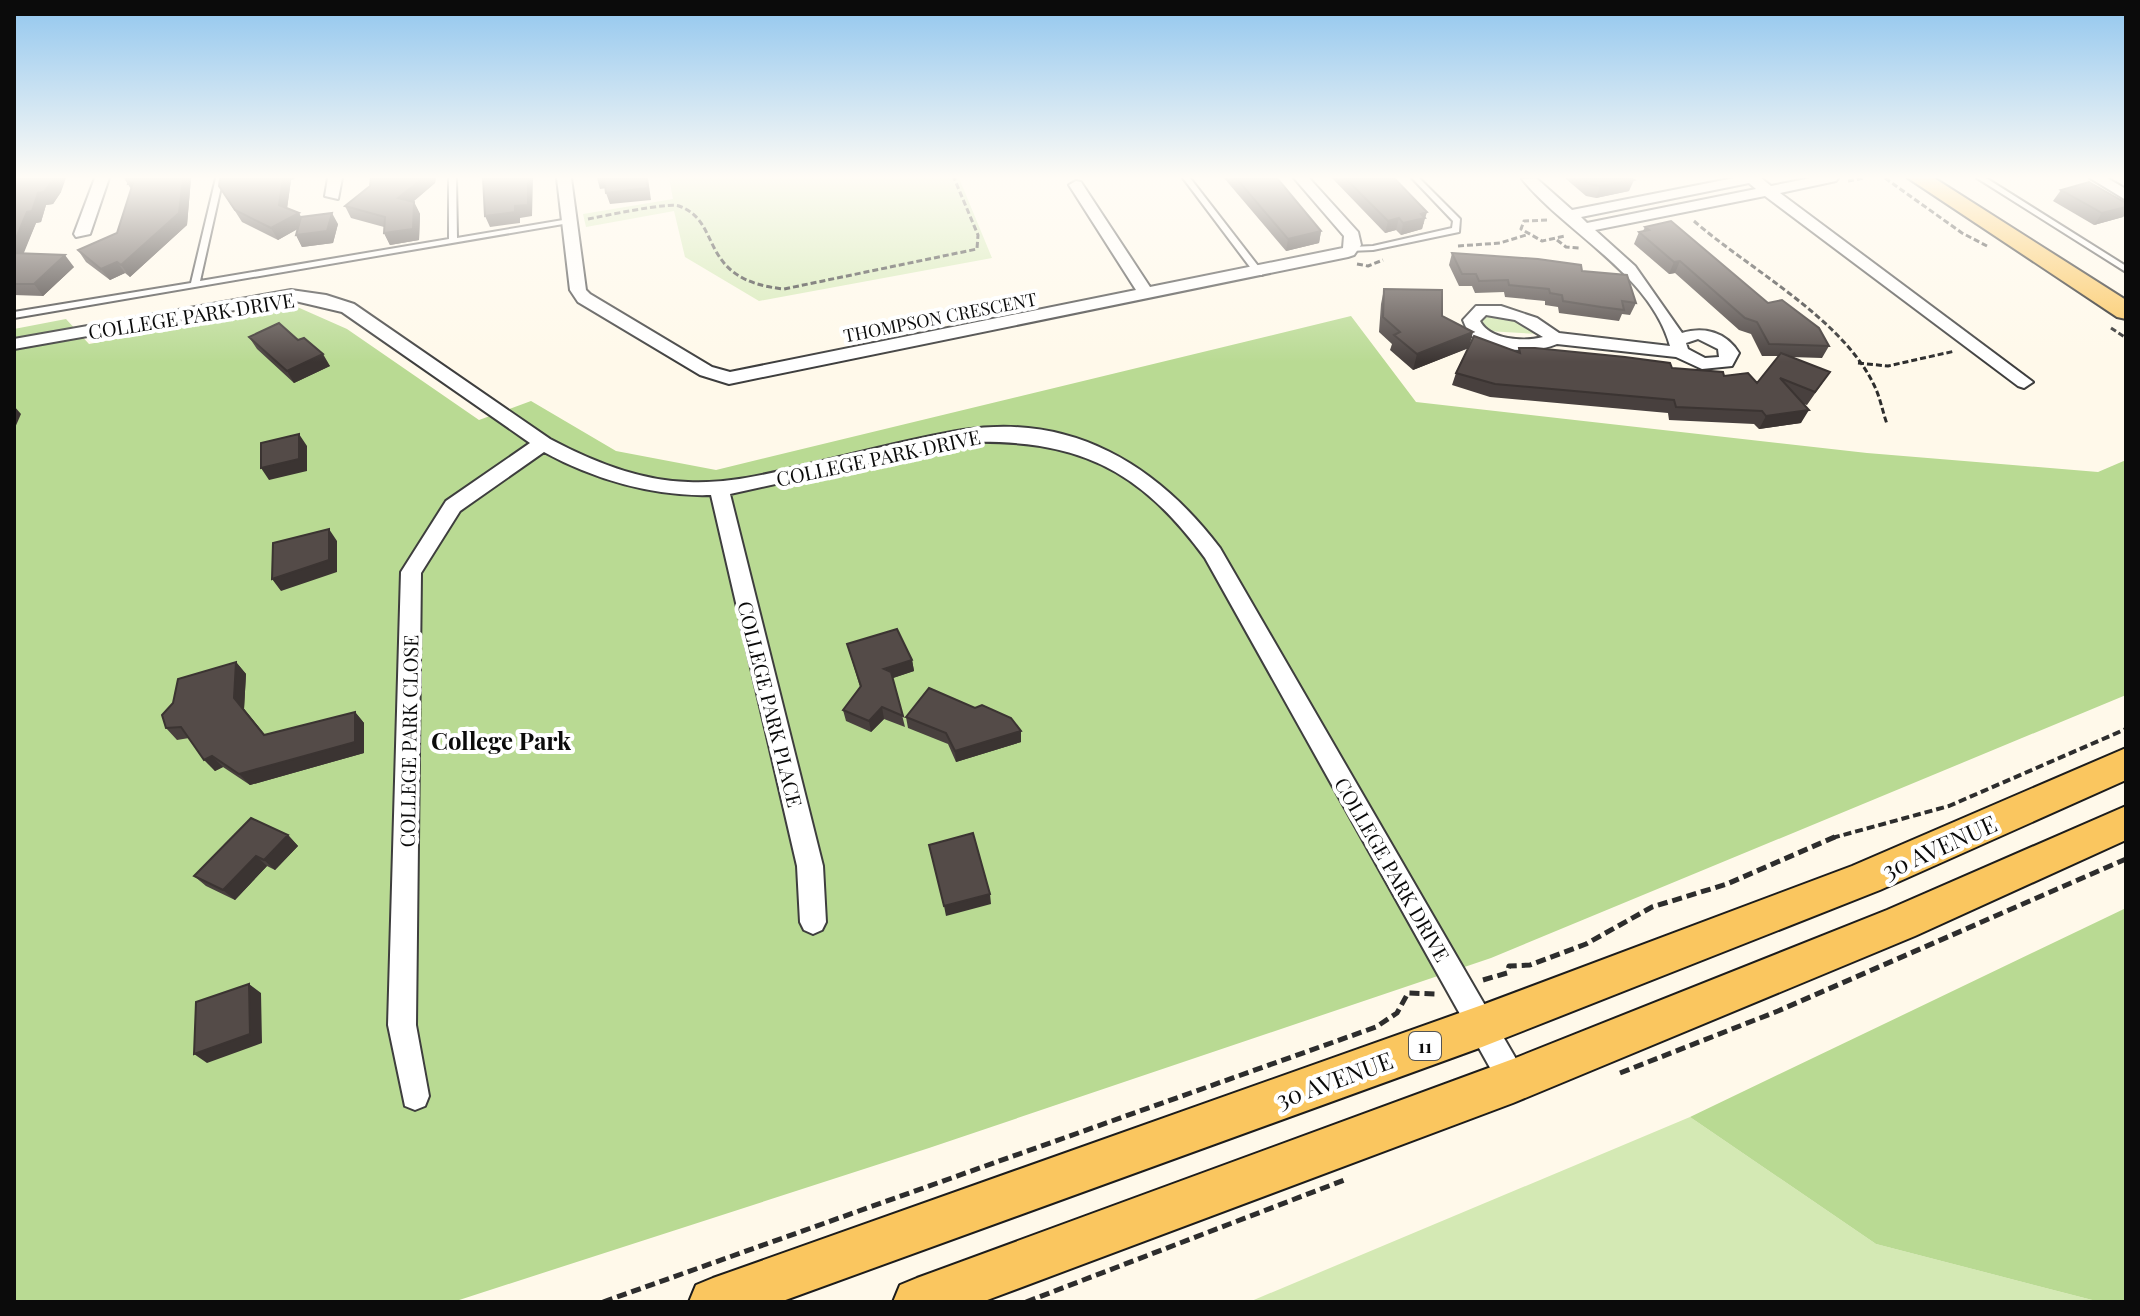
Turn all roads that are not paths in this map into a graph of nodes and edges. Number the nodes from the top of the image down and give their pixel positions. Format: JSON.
{"nodes":[{"id":1,"x":205,"y":239,"type":"edge"},
{"id":2,"x":462,"y":239,"type":"edge"},
{"id":3,"x":576,"y":239,"type":"edge"},
{"id":4,"x":1111,"y":239,"type":"edge"},
{"id":5,"x":1233,"y":239,"type":"edge"},
{"id":6,"x":1352,"y":239,"type":"edge"},
{"id":7,"x":1413,"y":239,"type":"edge"},
{"id":8,"x":1596,"y":239,"type":"edge"},
{"id":9,"x":1834,"y":239,"type":"edge"},
{"id":10,"x":2009,"y":239,"type":"edge"},
{"id":11,"x":2015,"y":239,"type":"edge"},
{"id":12,"x":2078,"y":239,"type":"edge"},
{"id":13,"x":453,"y":241,"type":"joint"},
{"id":14,"x":1354,"y":256,"type":"junction"},
{"id":15,"x":2126,"y":270,"type":"edge"},
{"id":16,"x":1259,"y":273,"type":"junction"},
{"id":17,"x":195,"y":284,"type":"junction"},
{"id":18,"x":1147,"y":295,"type":"junction"},
{"id":19,"x":2126,"y":311,"type":"edge"},
{"id":20,"x":14,"y":315,"type":"edge"},
{"id":21,"x":2126,"y":322,"type":"edge"},
{"id":22,"x":1554,"y":338,"type":"dead end"},
{"id":23,"x":14,"y":344,"type":"edge"},
{"id":24,"x":2024,"y":382,"type":"dead end"},
{"id":25,"x":543,"y":443,"type":"junction"},
{"id":26,"x":719,"y":488,"type":"junction"},
{"id":27,"x":2126,"y":763,"type":"edge"},
{"id":28,"x":2126,"y":822,"type":"edge"},
{"id":29,"x":813,"y":922,"type":"dead end"},
{"id":30,"x":1482,"y":1026,"type":"junction"},
{"id":31,"x":1513,"y":1081,"type":"junction"},
{"id":32,"x":415,"y":1096,"type":"dead end"},
{"id":33,"x":713,"y":1302,"type":"edge"},
{"id":34,"x":917,"y":1302,"type":"edge"}],
"edges":[{"from":1,"to":17,"type":"lane"},
{"from":2,"to":13,"type":"lane"},
{"from":3,"to":18,"type":"street","name":"THOMPSON CRESCENT"},
{"from":4,"to":18,"type":"street"},
{"from":5,"to":16,"type":"lane"},
{"from":6,"to":14,"type":"street"},
{"from":7,"to":14,"type":"lane"},
{"from":8,"to":22,"type":"street"},
{"from":9,"to":24,"type":"street"},
{"from":10,"to":21,"type":"main road"},
{"from":11,"to":19,"type":"main road"},
{"from":12,"to":15,"type":"lane"},
{"from":13,"to":17,"type":"lane"},
{"from":14,"to":16,"type":"street","name":"THOMPSON CRESCENT"},
{"from":16,"to":18,"type":"street","name":"THOMPSON CRESCENT"},
{"from":17,"to":20,"type":"lane"},
{"from":23,"to":25,"type":"street","name":"COLLEGE PARK DRIVE"},
{"from":25,"to":26,"type":"street","name":"COLLEGE PARK DRIVE"},
{"from":25,"to":32,"type":"street","name":"COLLEGE PARK CLOSE"},
{"from":26,"to":29,"type":"street","name":"COLLEGE PARK PLACE"},
{"from":26,"to":30,"type":"street","name":"COLLEGE PARK DRIVE"},
{"from":27,"to":30,"type":"main road","name":"30 AVENUE","number":"11"},
{"from":28,"to":31,"type":"main road"},
{"from":30,"to":31,"type":"street","name":"COLLEGE PARK DRIVE"},
{"from":30,"to":33,"type":"main road","name":"30 AVENUE","number":"11"},
{"from":31,"to":34,"type":"main road"}]}
